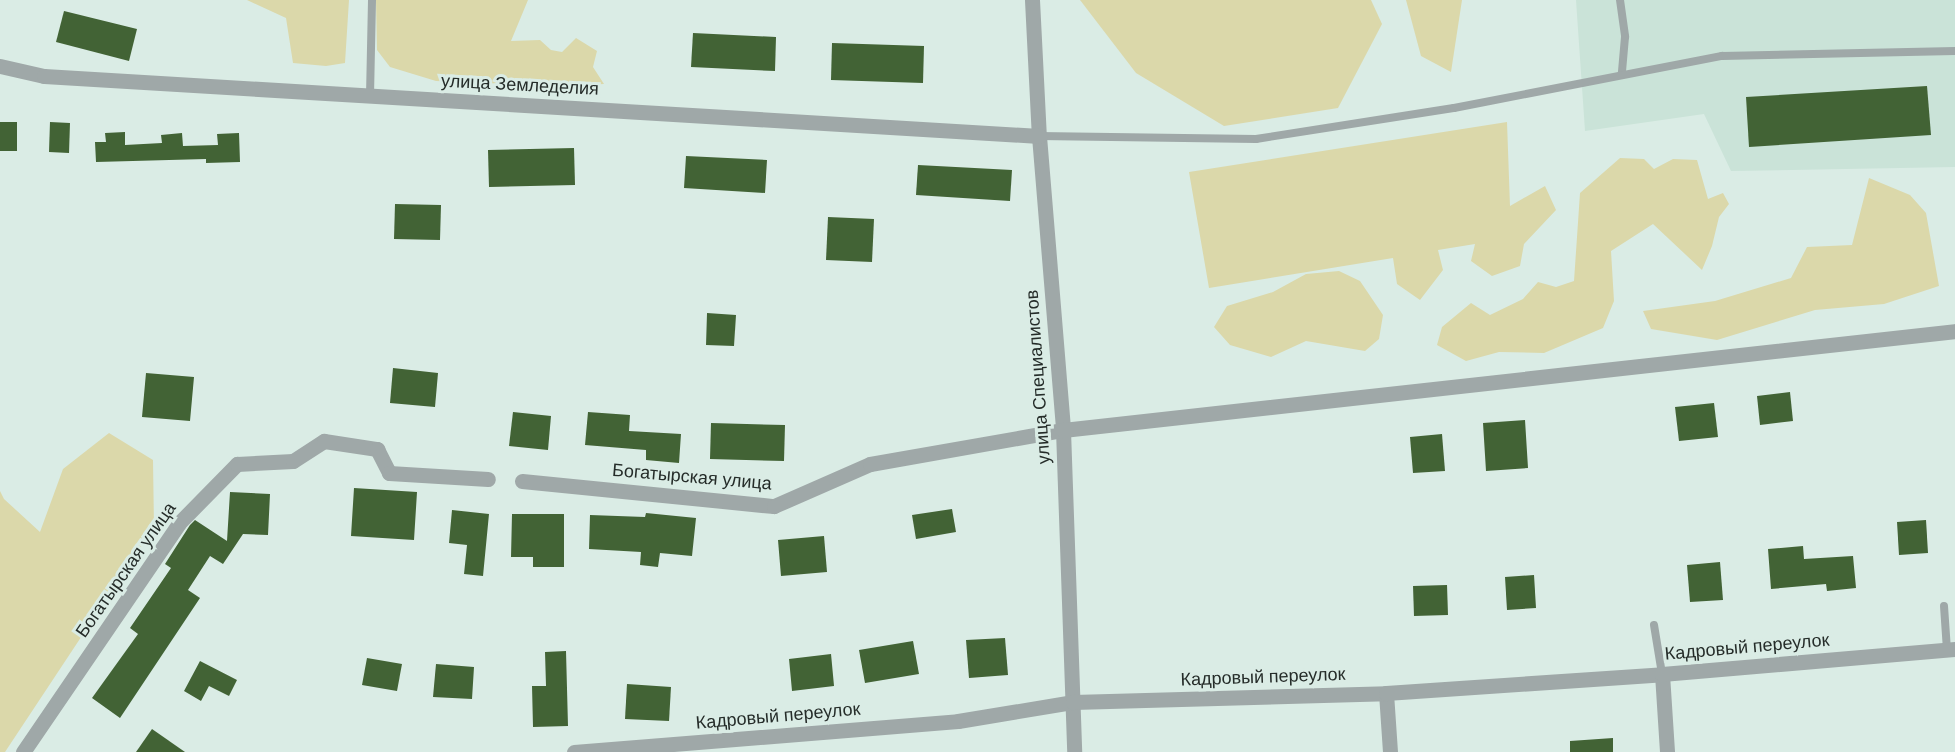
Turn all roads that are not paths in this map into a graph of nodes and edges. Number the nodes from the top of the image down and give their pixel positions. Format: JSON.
{"nodes":[{"id":1,"x":372,"y":0,"type":"edge"},
{"id":2,"x":1032,"y":0,"type":"edge"},
{"id":3,"x":1620,"y":0,"type":"edge"},
{"id":4,"x":1955,"y":51,"type":"edge"},
{"id":5,"x":0,"y":66,"type":"edge"},
{"id":6,"x":1622,"y":75,"type":"junction"},
{"id":7,"x":370,"y":96,"type":"junction"},
{"id":8,"x":1039,"y":136,"type":"junction"},
{"id":9,"x":1955,"y":331,"type":"edge"},
{"id":10,"x":1064,"y":430,"type":"junction"},
{"id":11,"x":488,"y":479,"type":"dead end"},
{"id":12,"x":522,"y":480,"type":"dead end"},
{"id":13,"x":1944,"y":606,"type":"dead end"},
{"id":14,"x":1654,"y":625,"type":"dead end"},
{"id":15,"x":1951,"y":650,"type":"edge"},
{"id":16,"x":1662,"y":674,"type":"junction"},
{"id":17,"x":1386,"y":693,"type":"junction"},
{"id":18,"x":1073,"y":702,"type":"junction"},
{"id":19,"x":24,"y":752,"type":"edge"},
{"id":20,"x":574,"y":752,"type":"edge"},
{"id":21,"x":1074,"y":752,"type":"edge"},
{"id":22,"x":1390,"y":752,"type":"edge"},
{"id":23,"x":1667,"y":752,"type":"edge"}],
"edges":[{"from":1,"to":7,"type":"lane"},
{"from":2,"to":8,"type":"street","name":"улица Специалистов"},
{"from":3,"to":6,"type":"lane"},
{"from":4,"to":6,"type":"lane"},
{"from":5,"to":7,"type":"street","name":"улица Земледелия"},
{"from":6,"to":8,"type":"lane"},
{"from":7,"to":8,"type":"street","name":"улица Земледелия"},
{"from":8,"to":10,"type":"street","name":"улица Специалистов"},
{"from":9,"to":10,"type":"street","name":"Богатырская улица"},
{"from":10,"to":12,"type":"street","name":"Богатырская улица"},
{"from":10,"to":18,"type":"street","name":"улица Специалистов"},
{"from":11,"to":19,"type":"street","name":"Богатырская улица"},
{"from":13,"to":15,"type":"lane"},
{"from":14,"to":16,"type":"lane"},
{"from":15,"to":16,"type":"street","name":"Кадровый переулок"},
{"from":16,"to":17,"type":"street","name":"Кадровый переулок"},
{"from":16,"to":23,"type":"street"},
{"from":17,"to":18,"type":"street","name":"Кадровый переулок"},
{"from":17,"to":22,"type":"street"},
{"from":18,"to":20,"type":"street","name":"Кадровый переулок"},
{"from":18,"to":21,"type":"street","name":"улица Специалистов"}]}
